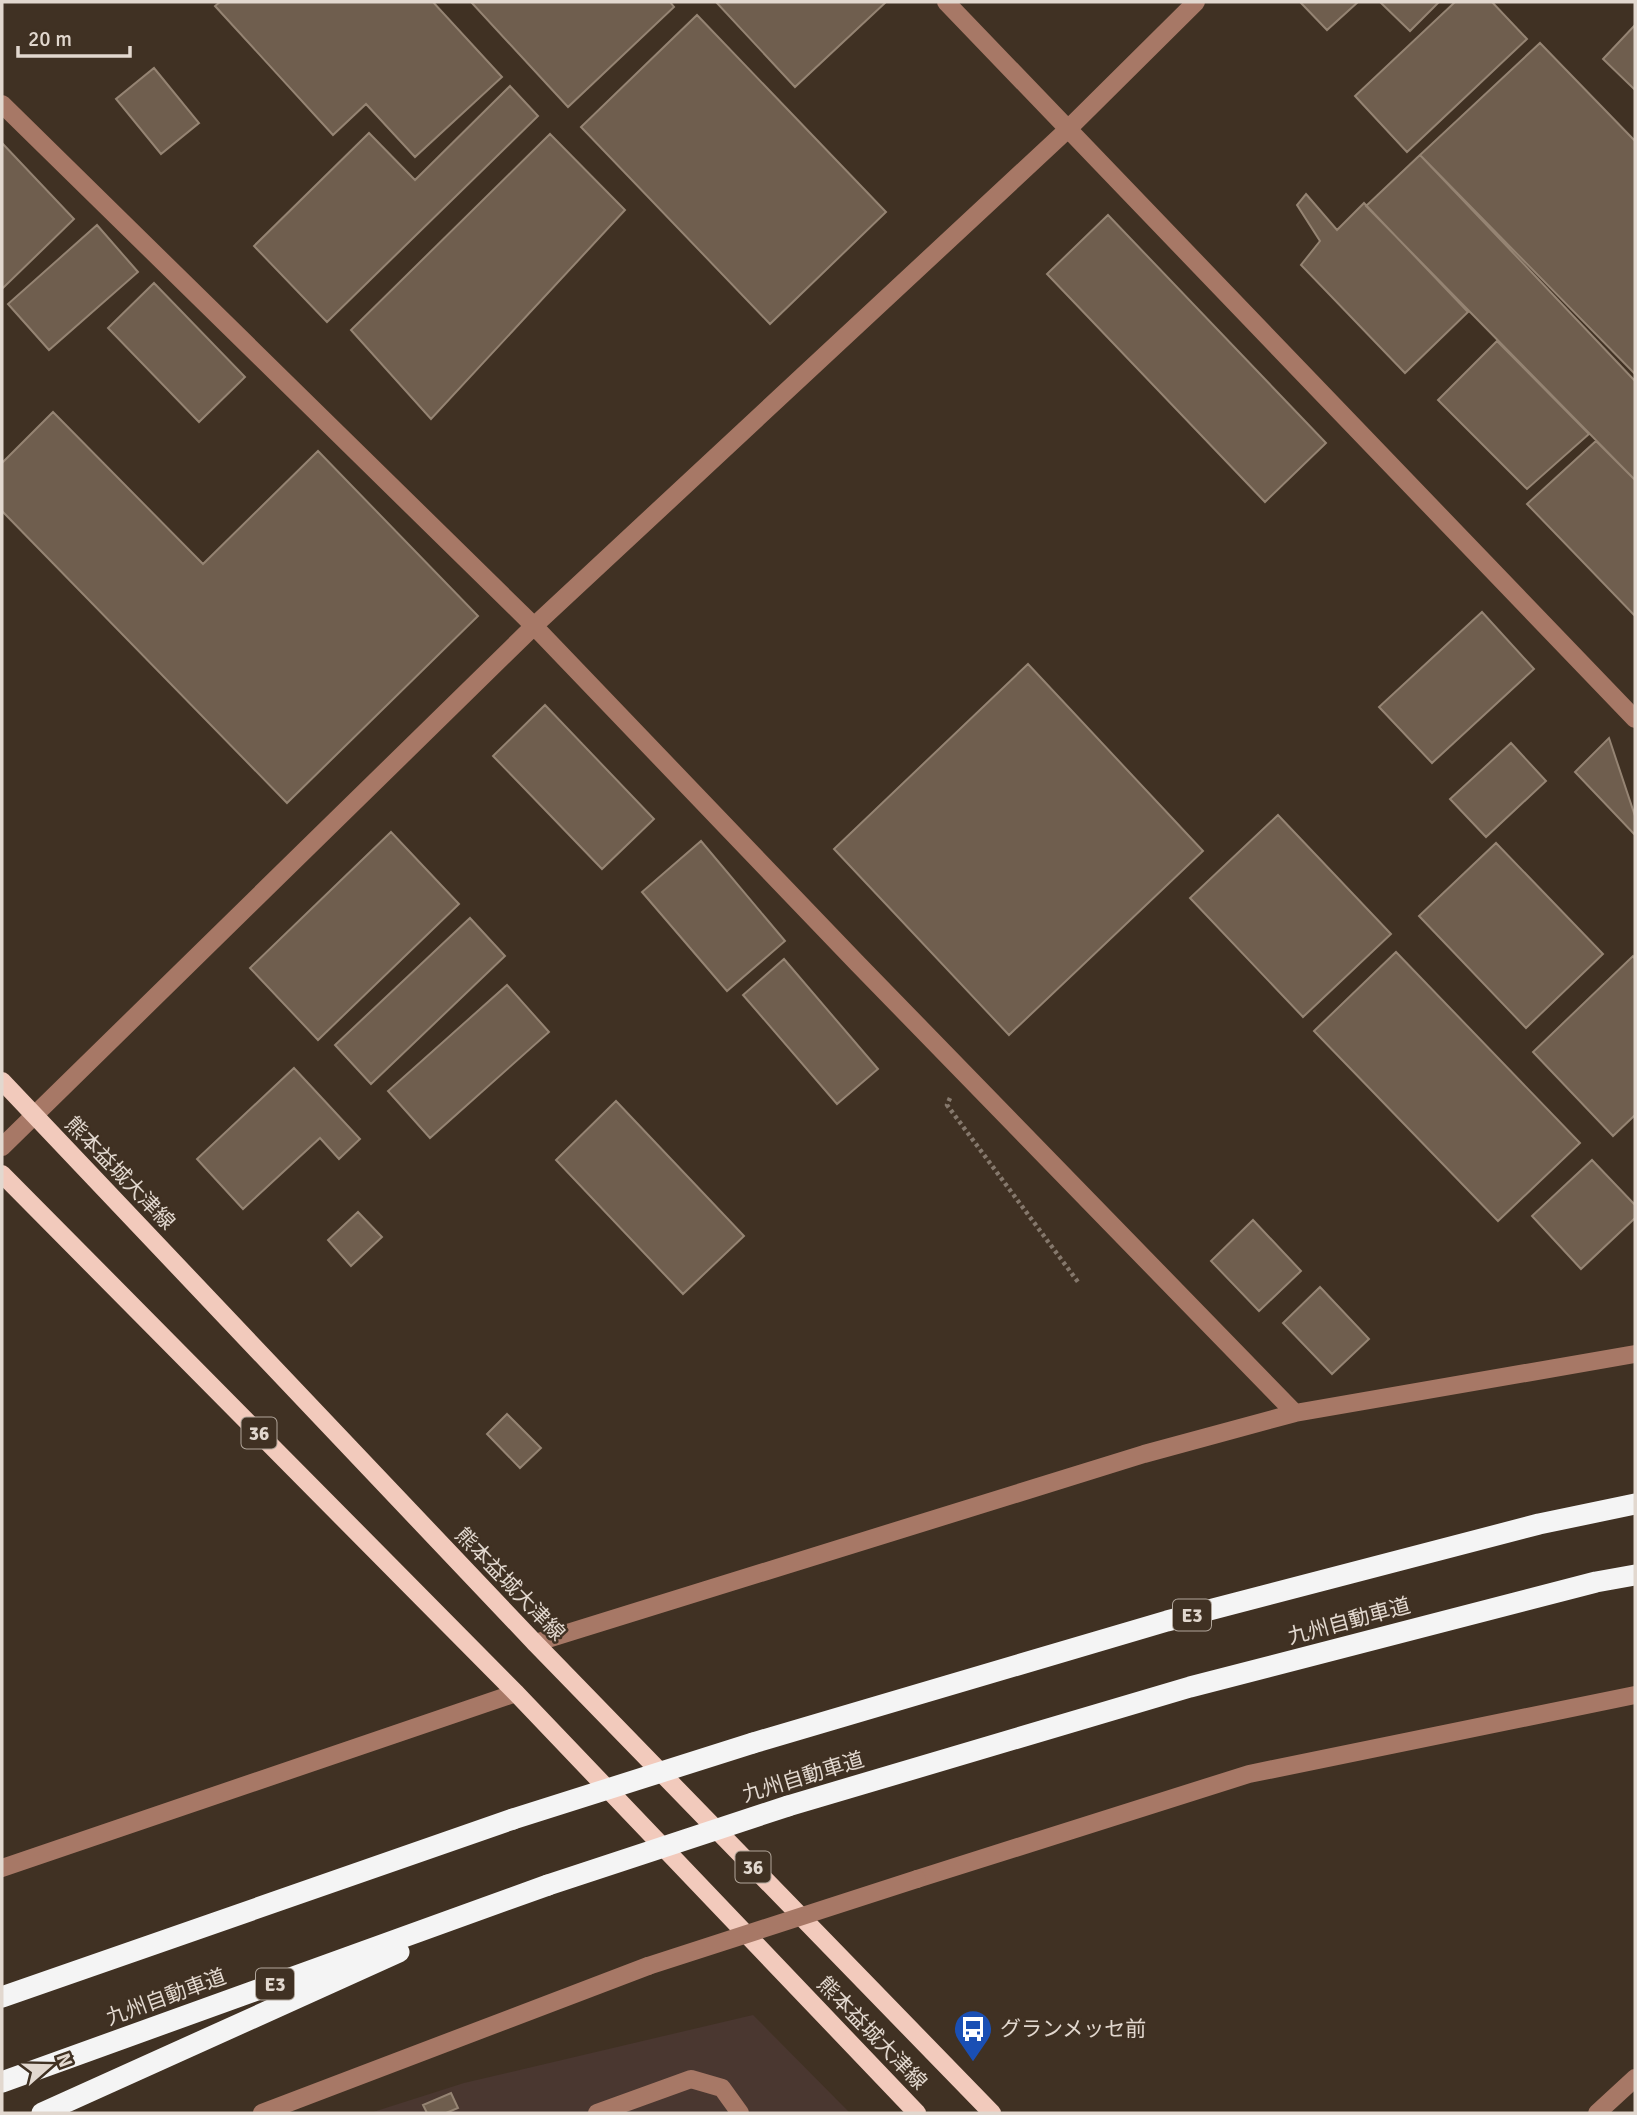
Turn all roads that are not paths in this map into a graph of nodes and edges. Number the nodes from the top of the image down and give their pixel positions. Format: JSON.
{"nodes":[{"id":1,"x":946,"y":2,"type":"edge"},
{"id":2,"x":1196,"y":2,"type":"edge"},
{"id":3,"x":2,"y":104,"type":"edge"},
{"id":4,"x":1068,"y":130,"type":"junction"},
{"id":5,"x":534,"y":626,"type":"junction"},
{"id":6,"x":1635,"y":719,"type":"edge"},
{"id":7,"x":2,"y":1081,"type":"edge"},
{"id":8,"x":33,"y":1115,"type":"junction"},
{"id":9,"x":2,"y":1147,"type":"edge"},
{"id":10,"x":2,"y":1174,"type":"edge"},
{"id":11,"x":1635,"y":1354,"type":"edge"},
{"id":12,"x":1295,"y":1413,"type":"junction"},
{"id":13,"x":1635,"y":1504,"type":"edge"},
{"id":14,"x":1635,"y":1575,"type":"edge"},
{"id":15,"x":535,"y":1643,"type":"junction"},
{"id":16,"x":516,"y":1693,"type":"junction"},
{"id":17,"x":1635,"y":1695,"type":"edge"},
{"id":18,"x":2,"y":1868,"type":"edge"},
{"id":19,"x":548,"y":1885,"type":"junction"},
{"id":20,"x":2,"y":1997,"type":"edge"},
{"id":21,"x":1635,"y":2078,"type":"edge"},
{"id":22,"x":2,"y":2082,"type":"edge"},
{"id":23,"x":42,"y":2113,"type":"edge"},
{"id":24,"x":262,"y":2113,"type":"edge"},
{"id":25,"x":597,"y":2113,"type":"edge"},
{"id":26,"x":740,"y":2113,"type":"edge"},
{"id":27,"x":917,"y":2113,"type":"edge"},
{"id":28,"x":992,"y":2113,"type":"edge"},
{"id":29,"x":1597,"y":2113,"type":"edge"}],
"edges":[{"from":1,"to":4,"type":"street"},
{"from":2,"to":4,"type":"street"},
{"from":3,"to":5,"type":"street"},
{"from":4,"to":5,"type":"street"},
{"from":4,"to":6,"type":"street"},
{"from":5,"to":8,"type":"street"},
{"from":5,"to":12,"type":"street"},
{"from":7,"to":8,"type":"main road","name":"熊本益城大津線","number":"36"},
{"from":8,"to":9,"type":"street"},
{"from":8,"to":15,"type":"main road","name":"熊本益城大津線","number":"36"},
{"from":10,"to":16,"type":"main road","name":"熊本益城大津線","number":"36"},
{"from":11,"to":12,"type":"street"},
{"from":12,"to":15,"type":"street"},
{"from":13,"to":20,"type":"highway","number":"E3","bridge":true},
{"from":14,"to":19,"type":"highway","name":"九州自動車道","number":"E3","bridge":true},
{"from":15,"to":28,"type":"main road","name":"熊本益城大津線","number":"36"},
{"from":16,"to":18,"type":"street"},
{"from":16,"to":27,"type":"main road","name":"熊本益城大津線","number":"36"},
{"from":17,"to":24,"type":"street","bridge":true},
{"from":19,"to":22,"type":"highway","name":"九州自動車道","number":"E3"},
{"from":19,"to":23,"type":"highway"},
{"from":21,"to":29,"type":"street"},
{"from":25,"to":26,"type":"street"}]}
